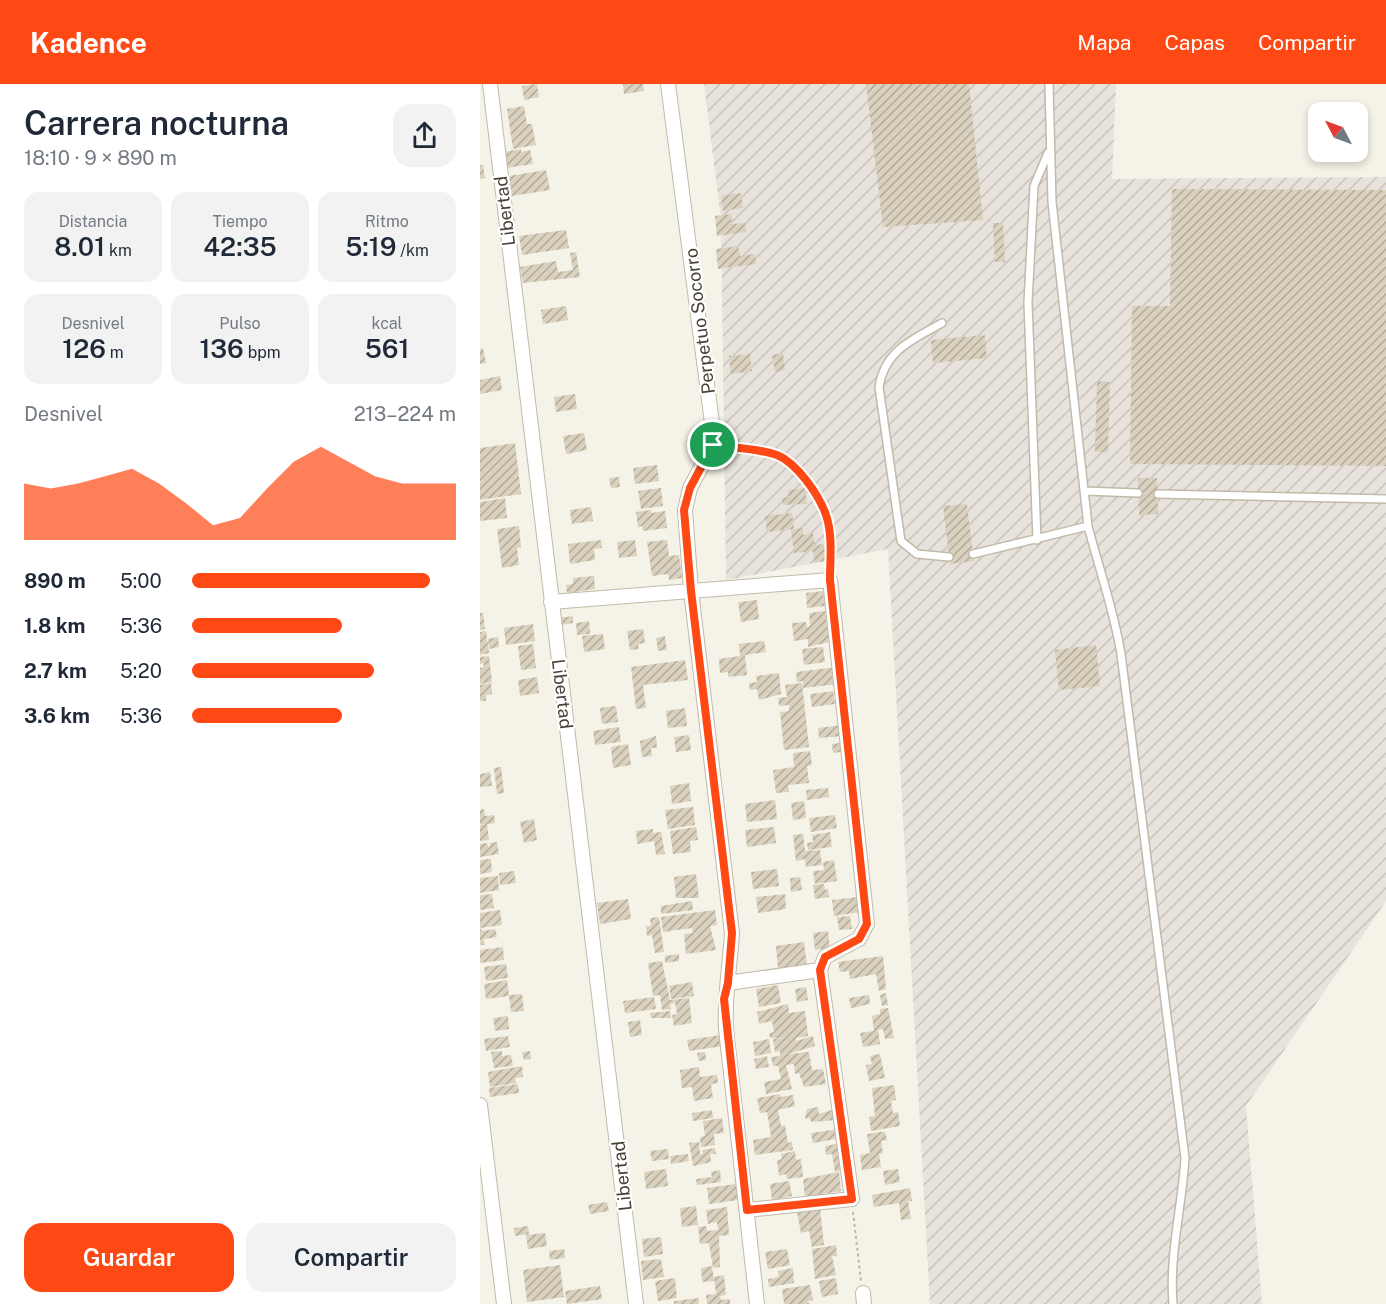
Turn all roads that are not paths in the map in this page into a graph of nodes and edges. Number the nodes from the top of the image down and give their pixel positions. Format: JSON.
{"nodes":[{"id":1,"x":490,"y":84,"type":"edge"},
{"id":2,"x":668,"y":84,"type":"edge"},
{"id":3,"x":1049,"y":84,"type":"edge"},
{"id":4,"x":1049,"y":151,"type":"junction"},
{"id":5,"x":942,"y":323,"type":"dead end"},
{"id":6,"x":1085,"y":491,"type":"junction"},
{"id":7,"x":1138,"y":493,"type":"dead end"},
{"id":8,"x":1158,"y":494,"type":"dead end"},
{"id":9,"x":1386,"y":499,"type":"edge"},
{"id":10,"x":1088,"y":526,"type":"junction"},
{"id":11,"x":1037,"y":540,"type":"junction"},
{"id":12,"x":973,"y":554,"type":"dead end"},
{"id":13,"x":949,"y":556,"type":"dead end"},
{"id":14,"x":691,"y":591,"type":"junction"},
{"id":15,"x":551,"y":602,"type":"junction"},
{"id":16,"x":820,"y":970,"type":"junction"},
{"id":17,"x":728,"y":983,"type":"junction"},
{"id":18,"x":480,"y":1105,"type":"edge"},
{"id":19,"x":747,"y":1210,"type":"junction"},
{"id":20,"x":504,"y":1304,"type":"edge"},
{"id":21,"x":636,"y":1304,"type":"edge"},
{"id":22,"x":757,"y":1304,"type":"edge"},
{"id":23,"x":1173,"y":1304,"type":"edge"}],
"edges":[{"from":1,"to":15,"type":"street","name":"Libertad"},
{"from":2,"to":14,"type":"street","name":"Perpetuo Socorro"},
{"from":3,"to":4,"type":"lane"},
{"from":4,"to":6,"type":"lane"},
{"from":4,"to":11,"type":"lane"},
{"from":5,"to":13,"type":"lane"},
{"from":6,"to":7,"type":"lane"},
{"from":6,"to":10,"type":"lane"},
{"from":8,"to":9,"type":"lane"},
{"from":10,"to":11,"type":"lane"},
{"from":10,"to":23,"type":"lane"},
{"from":11,"to":12,"type":"lane"},
{"from":14,"to":15,"type":"street"},
{"from":14,"to":16,"type":"street"},
{"from":14,"to":17,"type":"street"},
{"from":15,"to":21,"type":"street","name":"Libertad"},
{"from":16,"to":17,"type":"street"},
{"from":16,"to":19,"type":"street"},
{"from":17,"to":19,"type":"street"},
{"from":18,"to":20,"type":"street"},
{"from":19,"to":22,"type":"street"}]}
